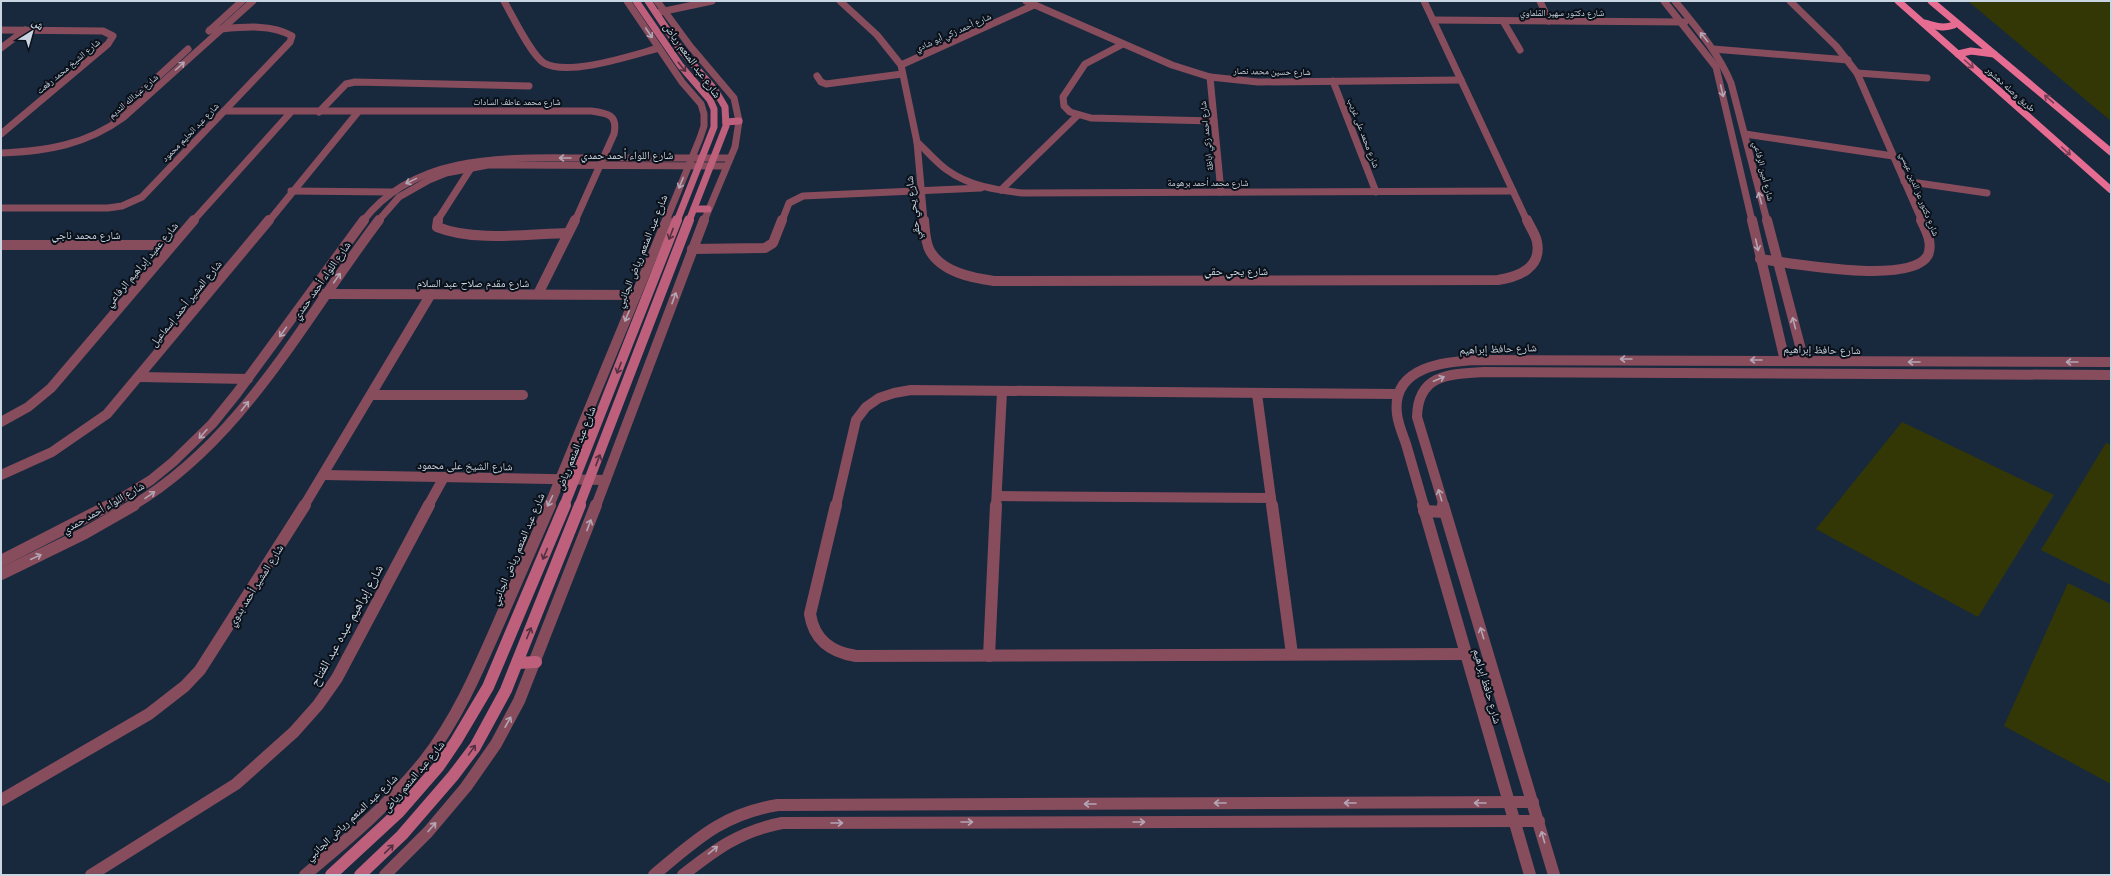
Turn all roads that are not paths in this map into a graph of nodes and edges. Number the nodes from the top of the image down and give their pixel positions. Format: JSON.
{"nodes":[{"id":1,"x":242,"y":1,"type":"edge"},
{"id":2,"x":253,"y":1,"type":"edge"},
{"id":3,"x":504,"y":1,"type":"edge"},
{"id":4,"x":627,"y":1,"type":"edge"},
{"id":5,"x":636,"y":1,"type":"edge"},
{"id":6,"x":648,"y":1,"type":"edge"},
{"id":7,"x":657,"y":1,"type":"edge"},
{"id":8,"x":712,"y":1,"type":"edge"},
{"id":9,"x":840,"y":1,"type":"edge"},
{"id":10,"x":1026,"y":1,"type":"edge"},
{"id":11,"x":1424,"y":1,"type":"edge"},
{"id":12,"x":1540,"y":1,"type":"edge"},
{"id":13,"x":1664,"y":1,"type":"edge"},
{"id":14,"x":1675,"y":1,"type":"edge"},
{"id":15,"x":1790,"y":1,"type":"edge"},
{"id":16,"x":1898,"y":1,"type":"edge"},
{"id":17,"x":1931,"y":1,"type":"edge"},
{"id":18,"x":1034,"y":5,"type":"junction"},
{"id":19,"x":661,"y":12,"type":"junction"},
{"id":20,"x":1433,"y":20,"type":"junction"},
{"id":21,"x":1503,"y":20,"type":"junction"},
{"id":22,"x":1549,"y":21,"type":"junction"},
{"id":23,"x":1681,"y":22,"type":"junction"},
{"id":24,"x":1691,"y":22,"type":"junction"},
{"id":25,"x":1921,"y":22,"type":"junction"},
{"id":26,"x":1955,"y":22,"type":"junction"},
{"id":27,"x":1,"y":30,"type":"edge"},
{"id":28,"x":25,"y":30,"type":"junction"},
{"id":29,"x":210,"y":30,"type":"junction"},
{"id":30,"x":221,"y":30,"type":"junction"},
{"id":31,"x":1123,"y":44,"type":"junction"},
{"id":32,"x":1,"y":48,"type":"edge"},
{"id":33,"x":659,"y":48,"type":"junction"},
{"id":34,"x":1713,"y":49,"type":"junction"},
{"id":35,"x":1520,"y":50,"type":"dead end"},
{"id":36,"x":1958,"y":54,"type":"junction"},
{"id":37,"x":1997,"y":55,"type":"junction"},
{"id":38,"x":1848,"y":60,"type":"junction"},
{"id":39,"x":1716,"y":67,"type":"junction"},
{"id":40,"x":1726,"y":68,"type":"junction"},
{"id":41,"x":901,"y":69,"type":"junction"},
{"id":42,"x":1857,"y":73,"type":"junction"},
{"id":43,"x":817,"y":76,"type":"dead end"},
{"id":44,"x":1210,"y":77,"type":"junction"},
{"id":45,"x":1926,"y":78,"type":"dead end"},
{"id":46,"x":1461,"y":80,"type":"junction"},
{"id":47,"x":1333,"y":81,"type":"junction"},
{"id":48,"x":529,"y":86,"type":"dead end"},
{"id":49,"x":224,"y":111,"type":"junction"},
{"id":50,"x":291,"y":112,"type":"junction"},
{"id":51,"x":319,"y":112,"type":"junction"},
{"id":52,"x":358,"y":112,"type":"junction"},
{"id":53,"x":1078,"y":115,"type":"junction"},
{"id":54,"x":739,"y":121,"type":"junction"},
{"id":55,"x":1214,"y":121,"type":"junction"},
{"id":56,"x":726,"y":122,"type":"junction"},
{"id":57,"x":1,"y":134,"type":"edge"},
{"id":58,"x":1745,"y":134,"type":"junction"},
{"id":59,"x":917,"y":142,"type":"junction"},
{"id":60,"x":1,"y":146,"type":"edge"},
{"id":61,"x":2111,"y":152,"type":"edge"},
{"id":62,"x":1,"y":153,"type":"edge"},
{"id":63,"x":1893,"y":156,"type":"junction"},
{"id":64,"x":603,"y":162,"type":"junction"},
{"id":65,"x":695,"y":162,"type":"junction"},
{"id":66,"x":712,"y":162,"type":"junction"},
{"id":67,"x":728,"y":162,"type":"junction"},
{"id":68,"x":471,"y":168,"type":"junction"},
{"id":69,"x":1904,"y":181,"type":"junction"},
{"id":70,"x":1742,"y":182,"type":"junction"},
{"id":71,"x":1757,"y":184,"type":"junction"},
{"id":72,"x":987,"y":188,"type":"junction"},
{"id":73,"x":920,"y":190,"type":"junction"},
{"id":74,"x":1001,"y":190,"type":"junction"},
{"id":75,"x":2111,"y":190,"type":"edge"},
{"id":76,"x":291,"y":191,"type":"junction"},
{"id":77,"x":1514,"y":191,"type":"junction"},
{"id":78,"x":391,"y":192,"type":"junction"},
{"id":79,"x":1221,"y":192,"type":"junction"},
{"id":80,"x":1376,"y":192,"type":"junction"},
{"id":81,"x":1987,"y":193,"type":"dead end"},
{"id":82,"x":1,"y":208,"type":"edge"},
{"id":83,"x":694,"y":209,"type":"junction"},
{"id":84,"x":708,"y":209,"type":"junction"},
{"id":85,"x":568,"y":233,"type":"junction"},
{"id":86,"x":1,"y":245,"type":"edge"},
{"id":87,"x":171,"y":245,"type":"junction"},
{"id":88,"x":692,"y":248,"type":"junction"},
{"id":89,"x":1760,"y":259,"type":"junction"},
{"id":90,"x":1777,"y":261,"type":"junction"},
{"id":91,"x":311,"y":294,"type":"junction"},
{"id":92,"x":326,"y":294,"type":"junction"},
{"id":93,"x":431,"y":294,"type":"junction"},
{"id":94,"x":538,"y":294,"type":"junction"},
{"id":95,"x":636,"y":295,"type":"junction"},
{"id":96,"x":1557,"y":359,"type":"junction"},
{"id":97,"x":1785,"y":360,"type":"junction"},
{"id":98,"x":1804,"y":361,"type":"junction"},
{"id":99,"x":1931,"y":362,"type":"junction"},
{"id":100,"x":2111,"y":362,"type":"edge"},
{"id":101,"x":1565,"y":372,"type":"junction"},
{"id":102,"x":1941,"y":374,"type":"junction"},
{"id":103,"x":2111,"y":375,"type":"edge"},
{"id":104,"x":140,"y":377,"type":"junction"},
{"id":105,"x":248,"y":379,"type":"junction"},
{"id":106,"x":1002,"y":392,"type":"junction"},
{"id":107,"x":1257,"y":394,"type":"junction"},
{"id":108,"x":1398,"y":394,"type":"junction"},
{"id":109,"x":372,"y":395,"type":"junction"},
{"id":110,"x":523,"y":395,"type":"dead end"},
{"id":111,"x":1,"y":422,"type":"edge"},
{"id":112,"x":1,"y":475,"type":"edge"},
{"id":113,"x":324,"y":475,"type":"junction"},
{"id":114,"x":444,"y":477,"type":"junction"},
{"id":115,"x":561,"y":479,"type":"junction"},
{"id":116,"x":576,"y":479,"type":"junction"},
{"id":117,"x":590,"y":479,"type":"junction"},
{"id":118,"x":606,"y":480,"type":"junction"},
{"id":119,"x":997,"y":496,"type":"junction"},
{"id":120,"x":1271,"y":498,"type":"junction"},
{"id":121,"x":1424,"y":511,"type":"junction"},
{"id":122,"x":1445,"y":512,"type":"junction"},
{"id":123,"x":3,"y":560,"type":"edge"},
{"id":124,"x":5,"y":572,"type":"edge"},
{"id":125,"x":1292,"y":654,"type":"junction"},
{"id":126,"x":1466,"y":654,"type":"junction"},
{"id":127,"x":989,"y":656,"type":"junction"},
{"id":128,"x":536,"y":662,"type":"junction"},
{"id":129,"x":518,"y":663,"type":"junction"},
{"id":130,"x":1,"y":800,"type":"edge"},
{"id":131,"x":1510,"y":802,"type":"junction"},
{"id":132,"x":1533,"y":802,"type":"junction"},
{"id":133,"x":801,"y":805,"type":"junction"},
{"id":134,"x":1515,"y":821,"type":"junction"},
{"id":135,"x":1539,"y":821,"type":"junction"},
{"id":136,"x":797,"y":823,"type":"junction"},
{"id":137,"x":372,"y":865,"type":"junction"},
{"id":138,"x":91,"y":875,"type":"edge"},
{"id":139,"x":305,"y":875,"type":"edge"},
{"id":140,"x":331,"y":875,"type":"edge"},
{"id":141,"x":360,"y":875,"type":"edge"},
{"id":142,"x":386,"y":875,"type":"edge"},
{"id":143,"x":654,"y":875,"type":"edge"},
{"id":144,"x":683,"y":875,"type":"edge"},
{"id":145,"x":1530,"y":875,"type":"edge"},
{"id":146,"x":1554,"y":875,"type":"edge"}],
"edges":[{"from":1,"to":29,"type":"street","name":"شارع عبدالله النديم"},
{"from":2,"to":30,"type":"street","name":"شارع عبدالله النديم"},
{"from":3,"to":33,"type":"street"},
{"from":4,"to":33,"type":"street","name":"شارع عبد المنعم رياض الجانبي","one_way":true},
{"from":5,"to":65,"type":"street","name":"شارع عبد المنعم رياض","one_way":true},
{"from":6,"to":19,"type":"street","name":"شارع عبد المنعم رياض"},
{"from":7,"to":19,"type":"street"},
{"from":8,"to":19,"type":"street"},
{"from":9,"to":41,"type":"street","name":"شارع يحي حقي"},
{"from":10,"to":18,"type":"street","name":"شارع حسين محمد نصار"},
{"from":11,"to":20,"type":"street","name":"شارع يحي حقي"},
{"from":12,"to":22,"type":"street"},
{"from":13,"to":23,"type":"street","name":"شارع أمين الرفاعي"},
{"from":14,"to":24,"type":"street","name":"شارع أمين الرفاعي"},
{"from":15,"to":38,"type":"street","name":"شارع دكتور عز الدين عيسي"},
{"from":16,"to":25,"type":"main road","name":"طريق وصله دهشور"},
{"from":17,"to":26,"type":"main road","name":"طريق وصله دهشور"},
{"from":18,"to":31,"type":"street","name":"شارع حسين محمد نصار"},
{"from":18,"to":41,"type":"street","name":"شارع أحمد زكي أبو شادي"},
{"from":19,"to":54,"type":"street"},
{"from":19,"to":56,"type":"street","name":"شارع عبد المنعم رياض"},
{"from":20,"to":21,"type":"street","name":"شارع دكتور سهير القلماوي"},
{"from":20,"to":46,"type":"street","name":"شارع يحي حقي"},
{"from":21,"to":22,"type":"street","name":"شارع دكتور سهير القلماوي"},
{"from":21,"to":35,"type":"street"},
{"from":22,"to":23,"type":"street","name":"شارع دكتور سهير القلماوي"},
{"from":23,"to":24,"type":"street","name":"شارع دكتور سهير القلماوي"},
{"from":23,"to":39,"type":"street","name":"شارع أمين الرفاعي"},
{"from":34,"to":24,"type":"street","name":"شارع أمين الرفاعي","one_way":true},
{"from":25,"to":26,"type":"main road"},
{"from":25,"to":36,"type":"main road","name":"طريق وصله دهشور"},
{"from":26,"to":37,"type":"main road","name":"طريق وصله دهشور"},
{"from":27,"to":28,"type":"street","name":"شارع الشيخ محمد رفعت"},
{"from":28,"to":32,"type":"street"},
{"from":28,"to":57,"type":"street","name":"شارع الشيخ محمد رفعت"},
{"from":29,"to":30,"type":"street","name":"شارع عبد الحليم محمود"},
{"from":29,"to":60,"type":"street","name":"شارع عبدالله النديم"},
{"from":30,"to":49,"type":"street","name":"شارع عبد الحليم محمود"},
{"from":62,"to":30,"type":"street","name":"شارع عبدالله النديم","one_way":true},
{"from":31,"to":44,"type":"street","name":"شارع حسين محمد نصار"},
{"from":31,"to":53,"type":"street"},
{"from":33,"to":65,"type":"street","name":"شارع عبد المنعم رياض الجانبي"},
{"from":34,"to":38,"type":"street"},
{"from":34,"to":40,"type":"street","name":"شارع أمين الرفاعي"},
{"from":36,"to":37,"type":"main road"},
{"from":36,"to":75,"type":"main road","name":"طريق وصله دهشور","one_way":true},
{"from":61,"to":37,"type":"main road","name":"طريق وصله دهشور","one_way":true},
{"from":38,"to":42,"type":"street","name":"شارع دكتور عز الدين عيسي"},
{"from":39,"to":40,"type":"street"},
{"from":39,"to":70,"type":"street","name":"شارع أمين الرفاعي","one_way":true},
{"from":40,"to":58,"type":"street","name":"شارع أمين الرفاعي"},
{"from":41,"to":43,"type":"street","name":"شارع أحمد زكي أبو شادي"},
{"from":41,"to":59,"type":"street","name":"شارع يحي حقي"},
{"from":42,"to":45,"type":"street"},
{"from":42,"to":63,"type":"street","name":"شارع دكتور عز الدين عيسي"},
{"from":44,"to":47,"type":"street","name":"شارع حسين محمد نصار"},
{"from":44,"to":55,"type":"street","name":"شارع احمد زكي اباظة"},
{"from":46,"to":47,"type":"street","name":"شارع حسين محمد نصار"},
{"from":46,"to":77,"type":"street","name":"شارع يحي حقي"},
{"from":47,"to":80,"type":"street","name":"شارع محمد على غريب"},
{"from":48,"to":51,"type":"street"},
{"from":49,"to":50,"type":"street","name":"شارع محمد عاطف السادات"},
{"from":49,"to":82,"type":"street","name":"شارع عبد الحليم محمود"},
{"from":50,"to":51,"type":"street","name":"شارع محمد عاطف السادات"},
{"from":50,"to":87,"type":"street","name":"شارع عميد إبراهيم الرفاعي"},
{"from":51,"to":52,"type":"street","name":"شارع محمد عاطف السادات"},
{"from":52,"to":64,"type":"street","name":"شارع محمد عاطف السادات"},
{"from":52,"to":76,"type":"street","name":"شارع المشير أحمد إسماعيل"},
{"from":53,"to":55,"type":"street"},
{"from":53,"to":74,"type":"street"},
{"from":54,"to":56,"type":"street"},
{"from":54,"to":67,"type":"street"},
{"from":55,"to":79,"type":"street","name":"شارع احمد زكي اباظة"},
{"from":56,"to":66,"type":"street","name":"شارع عبد المنعم رياض"},
{"from":58,"to":63,"type":"street"},
{"from":58,"to":71,"type":"street","name":"شارع أمين الرفاعي"},
{"from":59,"to":72,"type":"street","name":"شارع محمد أحمد برهومة"},
{"from":59,"to":73,"type":"street","name":"شارع يحي حقي"},
{"from":63,"to":69,"type":"street","name":"شارع دكتور عز الدين عيسي"},
{"from":64,"to":65,"type":"street","name":"شارع اللواء أحمد حمدي"},
{"from":64,"to":68,"type":"street","name":"شارع اللواء أحمد حمدي"},
{"from":64,"to":78,"type":"street","name":"شارع اللواء أحمد حمدي","one_way":true},
{"from":64,"to":85,"type":"street","name":"شارع محمد عاطف السادات"},
{"from":65,"to":66,"type":"street","name":"شارع اللواء أحمد حمدي"},
{"from":65,"to":95,"type":"street","name":"شارع عبد المنعم رياض الجانبي","one_way":true},
{"from":65,"to":116,"type":"street","name":"شارع عبد المنعم رياض","one_way":true},
{"from":66,"to":67,"type":"street","name":"شارع اللواء أحمد حمدي"},
{"from":66,"to":83,"type":"street","name":"شارع عبد المنعم رياض"},
{"from":67,"to":84,"type":"street"},
{"from":68,"to":85,"type":"street"},
{"from":92,"to":68,"type":"street","name":"شارع اللواء أحمد حمدي","one_way":true},
{"from":69,"to":81,"type":"street"},
{"from":69,"to":90,"type":"street","name":"شارع دكتور عز الدين عيسي"},
{"from":70,"to":71,"type":"street"},
{"from":70,"to":89,"type":"street","name":"شارع أمين الرفاعي","one_way":true},
{"from":90,"to":71,"type":"street","name":"شارع أمين الرفاعي","one_way":true},
{"from":72,"to":73,"type":"street"},
{"from":72,"to":74,"type":"street","name":"شارع محمد أحمد برهومة"},
{"from":73,"to":77,"type":"street","name":"شارع يحي حقي"},
{"from":73,"to":88,"type":"street"},
{"from":74,"to":79,"type":"street","name":"شارع محمد أحمد برهومة"},
{"from":76,"to":78,"type":"street"},
{"from":76,"to":104,"type":"street","name":"شارع المشير أحمد إسماعيل"},
{"from":77,"to":80,"type":"street","name":"شارع محمد أحمد برهومة"},
{"from":78,"to":91,"type":"street","name":"شارع اللواء أحمد حمدي"},
{"from":79,"to":80,"type":"street","name":"شارع محمد أحمد برهومة"},
{"from":83,"to":84,"type":"street"},
{"from":117,"to":83,"type":"street","name":"شارع عبد المنعم رياض","one_way":true},
{"from":84,"to":88,"type":"street"},
{"from":85,"to":94,"type":"street","name":"شارع محمد عاطف السادات"},
{"from":86,"to":87,"type":"street","name":"شارع محمد ناجي"},
{"from":87,"to":111,"type":"street","name":"شارع عميد إبراهيم الرفاعي"},
{"from":118,"to":88,"type":"street","one_way":true},
{"from":89,"to":90,"type":"street","name":"شارع دكتور عز الدين عيسي"},
{"from":89,"to":97,"type":"street","name":"شارع أمين الرفاعي"},
{"from":98,"to":90,"type":"street","name":"شارع أمين الرفاعي","one_way":true},
{"from":91,"to":92,"type":"street","name":"شارع مقدم صلاح عبد السلام"},
{"from":91,"to":105,"type":"street","name":"شارع اللواء أحمد حمدي","one_way":true},
{"from":92,"to":93,"type":"street","name":"شارع مقدم صلاح عبد السلام"},
{"from":124,"to":92,"type":"street","name":"شارع اللواء أحمد حمدي","one_way":true},
{"from":93,"to":94,"type":"street","name":"شارع مقدم صلاح عبد السلام"},
{"from":93,"to":109,"type":"street","name":"شارع المشير أحمد بدوي"},
{"from":94,"to":95,"type":"street","name":"شارع مقدم صلاح عبد السلام"},
{"from":95,"to":115,"type":"street","name":"شارع عبد المنعم رياض الجانبي","one_way":true},
{"from":97,"to":96,"type":"street","name":"شارع حافظ إبراهيم","one_way":true},
{"from":96,"to":101,"type":"street"},
{"from":96,"to":108,"type":"street","name":"شارع حافظ إبراهيم"},
{"from":97,"to":98,"type":"street","name":"شارع حافظ إبراهيم"},
{"from":99,"to":98,"type":"street","name":"شارع حافظ إبراهيم","one_way":true},
{"from":100,"to":99,"type":"street","name":"شارع حافظ إبراهيم","one_way":true},
{"from":99,"to":102,"type":"street"},
{"from":101,"to":102,"type":"street","name":"شارع حافظ إبراهيم"},
{"from":122,"to":101,"type":"street","name":"شارع حافظ إبراهيم","one_way":true},
{"from":102,"to":103,"type":"street","name":"شارع حافظ إبراهيم"},
{"from":104,"to":105,"type":"street"},
{"from":104,"to":112,"type":"street","name":"شارع المشير أحمد إسماعيل"},
{"from":105,"to":123,"type":"street","name":"شارع اللواء أحمد حمدي","one_way":true},
{"from":106,"to":107,"type":"street"},
{"from":106,"to":119,"type":"street"},
{"from":106,"to":127,"type":"street"},
{"from":107,"to":108,"type":"street"},
{"from":107,"to":120,"type":"street"},
{"from":108,"to":121,"type":"street","name":"شارع حافظ إبراهيم"},
{"from":109,"to":110,"type":"street"},
{"from":109,"to":113,"type":"street","name":"شارع المشير أحمد بدوي"},
{"from":113,"to":114,"type":"street","name":"شارع الشيخ على محمود"},
{"from":113,"to":130,"type":"street","name":"شارع المشير أحمد بدوي"},
{"from":114,"to":115,"type":"street","name":"شارع الشيخ على محمود"},
{"from":114,"to":138,"type":"street","name":"شارع إبراهيم عبده عبد الفتاح"},
{"from":115,"to":116,"type":"street","name":"شارع الشيخ على محمود"},
{"from":115,"to":139,"type":"street","name":"شارع عبد المنعم رياض الجانبي","one_way":true},
{"from":116,"to":117,"type":"street","name":"شارع الشيخ على محمود"},
{"from":116,"to":140,"type":"street","name":"شارع عبد المنعم رياض","one_way":true},
{"from":117,"to":118,"type":"street","name":"شارع الشيخ على محمود"},
{"from":129,"to":117,"type":"street","name":"شارع عبد المنعم رياض","one_way":true},
{"from":128,"to":118,"type":"street","one_way":true},
{"from":119,"to":120,"type":"street"},
{"from":119,"to":127,"type":"street"},
{"from":120,"to":125,"type":"street"},
{"from":121,"to":122,"type":"street"},
{"from":121,"to":126,"type":"street","name":"شارع حافظ إبراهيم"},
{"from":132,"to":122,"type":"street","name":"شارع حافظ إبراهيم","one_way":true},
{"from":123,"to":124,"type":"street"},
{"from":125,"to":126,"type":"street"},
{"from":125,"to":127,"type":"street"},
{"from":126,"to":131,"type":"street","name":"شارع حافظ إبراهيم"},
{"from":128,"to":129,"type":"street"},
{"from":142,"to":128,"type":"street","one_way":true},
{"from":137,"to":129,"type":"street","name":"شارع عبد المنعم رياض","one_way":true},
{"from":131,"to":132,"type":"street"},
{"from":131,"to":133,"type":"street","one_way":true},
{"from":131,"to":134,"type":"street","name":"شارع حافظ إبراهيم"},
{"from":132,"to":135,"type":"street","name":"شارع حافظ إبراهيم"},
{"from":133,"to":136,"type":"street"},
{"from":133,"to":143,"type":"street"},
{"from":134,"to":135,"type":"street"},
{"from":136,"to":134,"type":"street","one_way":true},
{"from":134,"to":145,"type":"street","name":"شارع حافظ إبراهيم"},
{"from":146,"to":135,"type":"street","name":"شارع حافظ إبراهيم","one_way":true},
{"from":144,"to":136,"type":"street","one_way":true},
{"from":137,"to":141,"type":"street","name":"شارع عبد المنعم رياض"},
{"from":137,"to":142,"type":"street"}]}
